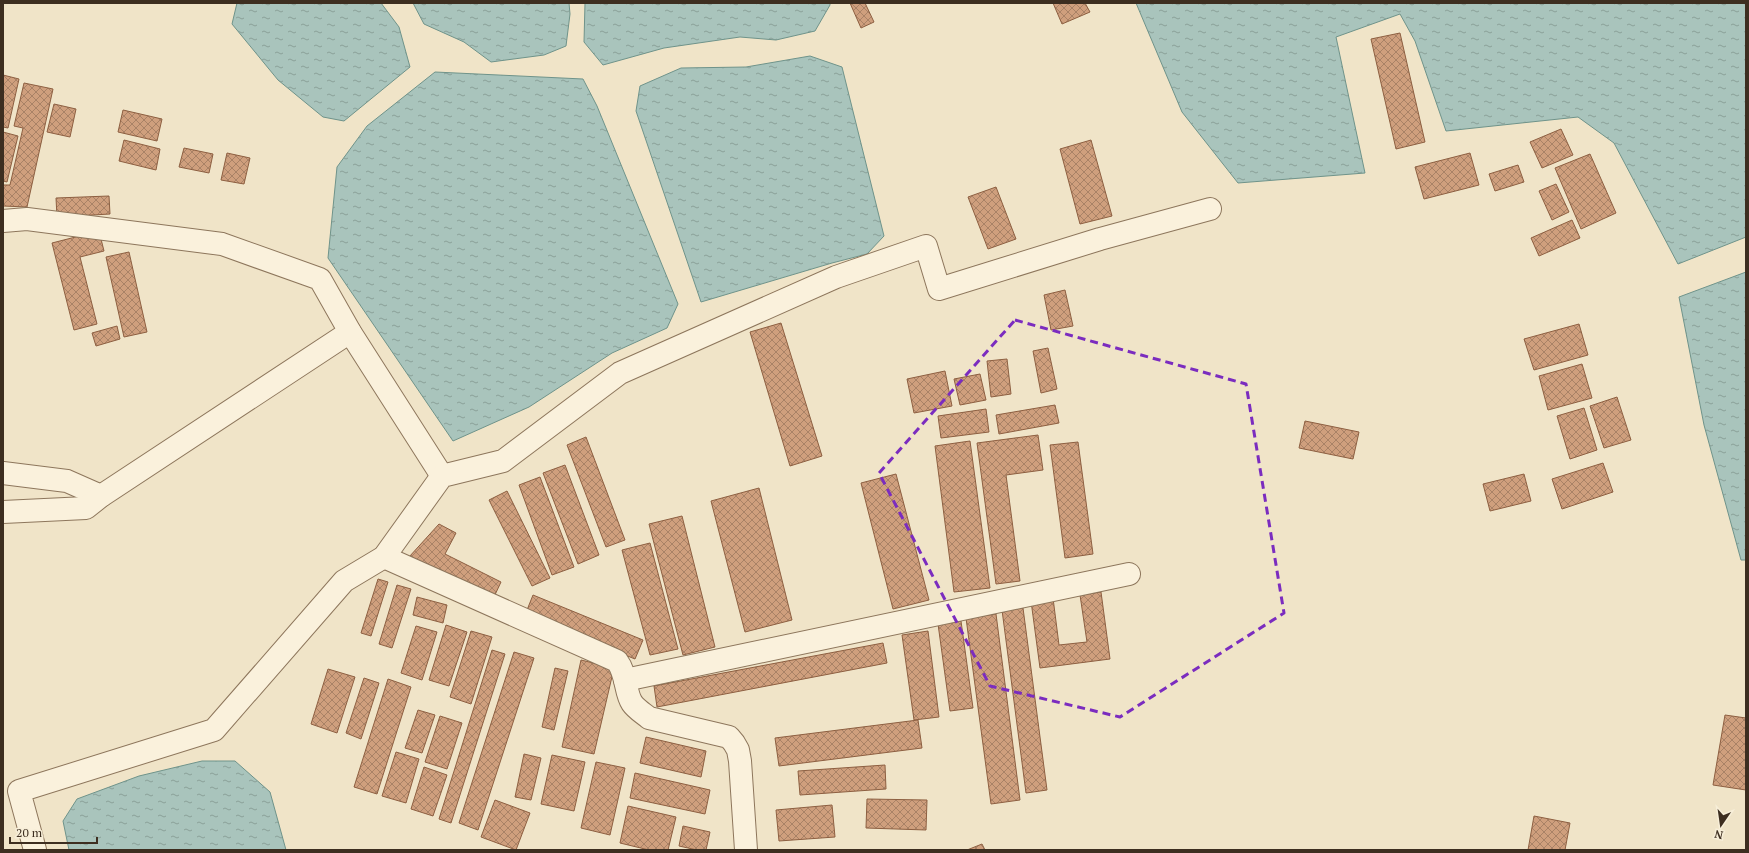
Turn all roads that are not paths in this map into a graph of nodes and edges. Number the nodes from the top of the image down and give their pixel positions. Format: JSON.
{"nodes":[{"id":1,"x":1210,"y":209,"type":"dead end"},
{"id":2,"x":3,"y":221,"type":"edge"},
{"id":3,"x":350,"y":332,"type":"junction"},
{"id":4,"x":3,"y":473,"type":"edge"},
{"id":5,"x":442,"y":476,"type":"junction"},
{"id":6,"x":101,"y":496,"type":"junction"},
{"id":7,"x":3,"y":512,"type":"edge"},
{"id":8,"x":384,"y":557,"type":"junction"},
{"id":9,"x":1129,"y":574,"type":"dead end"},
{"id":10,"x":626,"y":680,"type":"junction"},
{"id":11,"x":35,"y":850,"type":"edge"},
{"id":12,"x":746,"y":850,"type":"edge"}],
"edges":[{"from":1,"to":5,"type":"street"},
{"from":2,"to":3,"type":"street"},
{"from":3,"to":5,"type":"street"},
{"from":3,"to":6,"type":"street"},
{"from":4,"to":6,"type":"street"},
{"from":5,"to":8,"type":"street"},
{"from":6,"to":7,"type":"street"},
{"from":8,"to":10,"type":"street"},
{"from":8,"to":11,"type":"street"},
{"from":9,"to":10,"type":"street"},
{"from":10,"to":12,"type":"street"}]}
